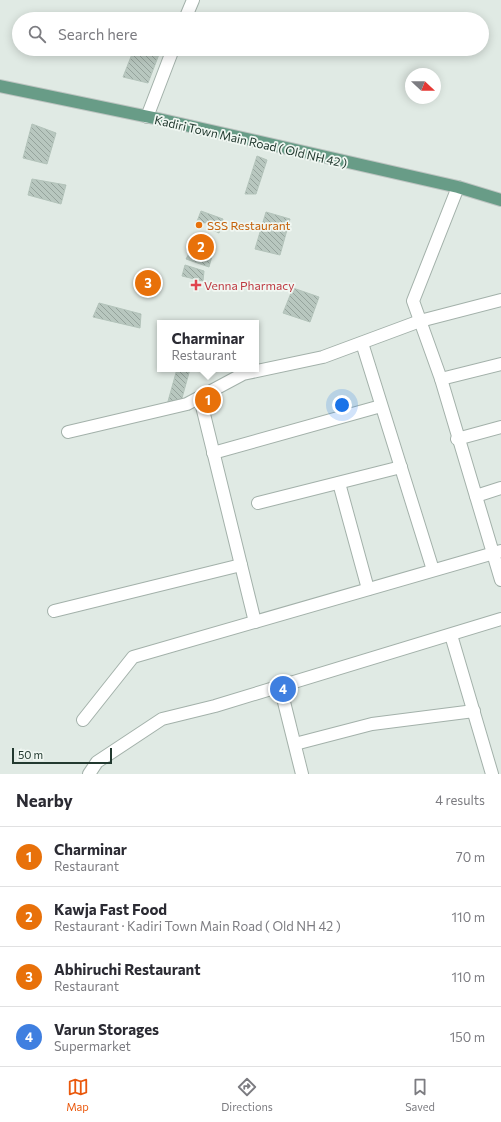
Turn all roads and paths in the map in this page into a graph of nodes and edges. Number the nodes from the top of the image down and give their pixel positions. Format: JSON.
{"nodes":[{"id":1,"x":193,"y":0,"type":"edge"},
{"id":2,"x":188,"y":12,"type":"edge"},
{"id":3,"x":170,"y":56,"type":"edge"},
{"id":4,"x":0,"y":86,"type":"edge"},
{"id":5,"x":147,"y":117,"type":"junction"},
{"id":6,"x":458,"y":188,"type":"junction"},
{"id":7,"x":501,"y":200,"type":"edge"},
{"id":8,"x":501,"y":300,"type":"edge"},
{"id":9,"x":420,"y":322,"type":"junction"},
{"id":10,"x":362,"y":342,"type":"junction"},
{"id":11,"x":501,"y":364,"type":"edge"},
{"id":12,"x":259,"y":371,"type":"edge"},
{"id":13,"x":252,"y":372,"type":"edge"},
{"id":14,"x":441,"y":380,"type":"junction"},
{"id":15,"x":200,"y":398,"type":"junction"},
{"id":16,"x":382,"y":406,"type":"junction"},
{"id":17,"x":501,"y":427,"type":"edge"},
{"id":18,"x":68,"y":432,"type":"dead end"},
{"id":19,"x":457,"y":439,"type":"junction"},
{"id":20,"x":213,"y":453,"type":"junction"},
{"id":21,"x":401,"y":467,"type":"junction"},
{"id":22,"x":339,"y":483,"type":"junction"},
{"id":23,"x":501,"y":488,"type":"edge"},
{"id":24,"x":476,"y":496,"type":"junction"},
{"id":25,"x":258,"y":504,"type":"dead end"},
{"id":26,"x":497,"y":552,"type":"edge"},
{"id":27,"x":241,"y":565,"type":"junction"},
{"id":28,"x":433,"y":570,"type":"junction"},
{"id":29,"x":501,"y":580,"type":"edge"},
{"id":30,"x":368,"y":589,"type":"junction"},
{"id":31,"x":54,"y":611,"type":"dead end"},
{"id":32,"x":501,"y":619,"type":"edge"},
{"id":33,"x":255,"y":622,"type":"junction"},
{"id":34,"x":451,"y":634,"type":"junction"},
{"id":35,"x":280,"y":686,"type":"junction"},
{"id":36,"x":474,"y":711,"type":"junction"},
{"id":37,"x":83,"y":720,"type":"dead end"},
{"id":38,"x":295,"y":744,"type":"junction"},
{"id":39,"x":89,"y":774,"type":"edge"},
{"id":40,"x":302,"y":774,"type":"edge"},
{"id":41,"x":492,"y":774,"type":"edge"}],
"edges":[{"from":1,"to":2,"type":"street"},
{"from":3,"to":5,"type":"street"},
{"from":4,"to":5,"type":"main road","name":"Kadiri Town Main Road ( Old NH 42 )"},
{"from":5,"to":6,"type":"main road","name":"Kadiri Town Main Road ( Old NH 42 )"},
{"from":6,"to":7,"type":"main road","name":"Kadiri Town Main Road ( Old NH 42 )"},
{"from":6,"to":9,"type":"street"},
{"from":8,"to":9,"type":"street"},
{"from":9,"to":10,"type":"street"},
{"from":9,"to":14,"type":"street"},
{"from":10,"to":12,"type":"street"},
{"from":10,"to":16,"type":"street"},
{"from":11,"to":14,"type":"street"},
{"from":13,"to":15,"type":"street"},
{"from":14,"to":19,"type":"street"},
{"from":15,"to":18,"type":"street"},
{"from":15,"to":20,"type":"street"},
{"from":16,"to":20,"type":"street"},
{"from":16,"to":21,"type":"street"},
{"from":17,"to":19,"type":"street"},
{"from":19,"to":24,"type":"street"},
{"from":20,"to":27,"type":"street"},
{"from":21,"to":22,"type":"street"},
{"from":21,"to":28,"type":"street"},
{"from":22,"to":25,"type":"street"},
{"from":22,"to":30,"type":"street"},
{"from":23,"to":24,"type":"street"},
{"from":24,"to":26,"type":"street"},
{"from":26,"to":28,"type":"street"},
{"from":26,"to":29,"type":"street"},
{"from":27,"to":31,"type":"street"},
{"from":27,"to":33,"type":"street"},
{"from":28,"to":30,"type":"street"},
{"from":30,"to":33,"type":"street"},
{"from":32,"to":34,"type":"street"},
{"from":33,"to":37,"type":"street"},
{"from":34,"to":35,"type":"street"},
{"from":34,"to":36,"type":"street"},
{"from":35,"to":38,"type":"street"},
{"from":35,"to":39,"type":"street"},
{"from":36,"to":38,"type":"street"},
{"from":36,"to":41,"type":"street"},
{"from":38,"to":40,"type":"street"}]}
